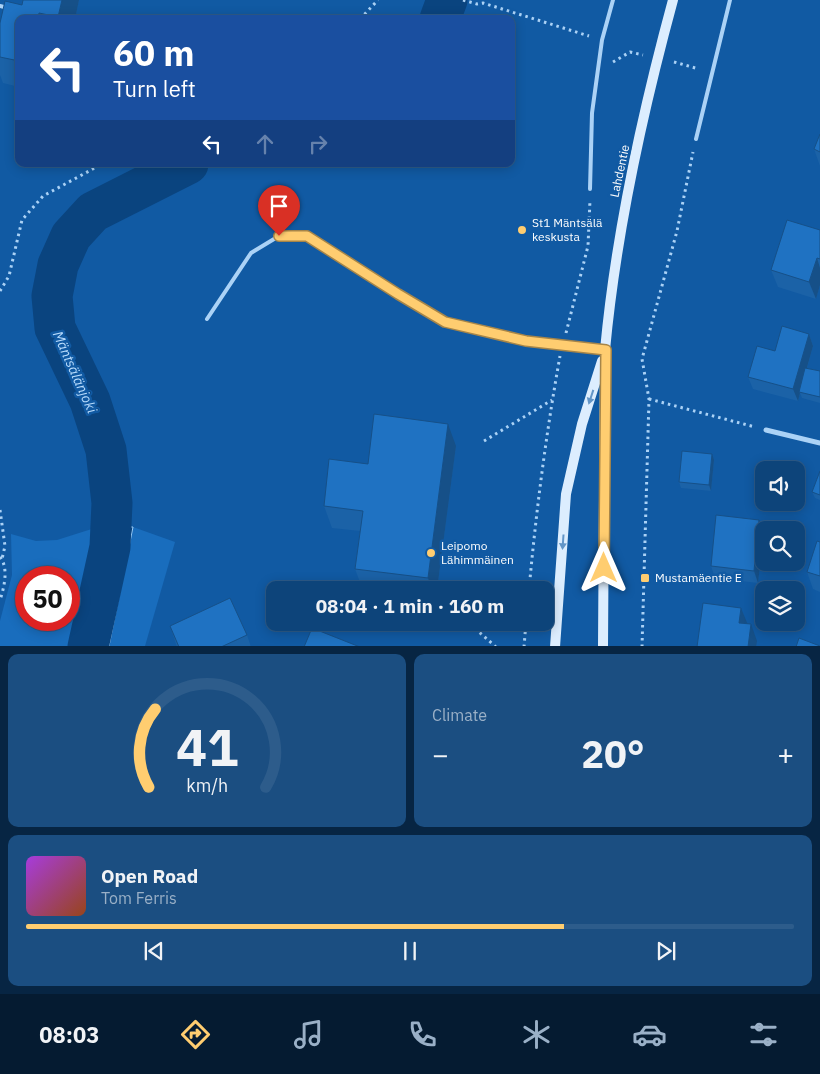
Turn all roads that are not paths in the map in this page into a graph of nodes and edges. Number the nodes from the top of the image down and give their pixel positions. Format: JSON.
{"nodes":[{"id":1,"x":614,"y":0,"type":"edge"},
{"id":2,"x":674,"y":0,"type":"edge"},
{"id":3,"x":730,"y":0,"type":"edge"},
{"id":4,"x":2,"y":7,"type":"edge"},
{"id":5,"x":11,"y":9,"type":"edge"},
{"id":6,"x":2,"y":16,"type":"edge"},
{"id":7,"x":696,"y":139,"type":"road end"},
{"id":8,"x":590,"y":189,"type":"road end"},
{"id":9,"x":207,"y":319,"type":"dead end"},
{"id":10,"x":606,"y":350,"type":"junction"},
{"id":11,"x":766,"y":430,"type":"road end"},
{"id":12,"x":820,"y":443,"type":"edge"},
{"id":13,"x":556,"y":646,"type":"edge"},
{"id":14,"x":603,"y":646,"type":"edge"}],
"edges":[{"from":1,"to":8,"type":"lane"},
{"from":2,"to":10,"type":"main road","name":"Lahdentie"},
{"from":3,"to":7,"type":"lane"},
{"from":4,"to":5,"type":"lane"},
{"from":4,"to":6,"type":"lane"},
{"from":9,"to":10,"type":"lane"},
{"from":10,"to":13,"type":"main road","name":"Lahdentie","one_way":true},
{"from":10,"to":14,"type":"main road","name":"Lahdentie"},
{"from":11,"to":12,"type":"street"}]}
